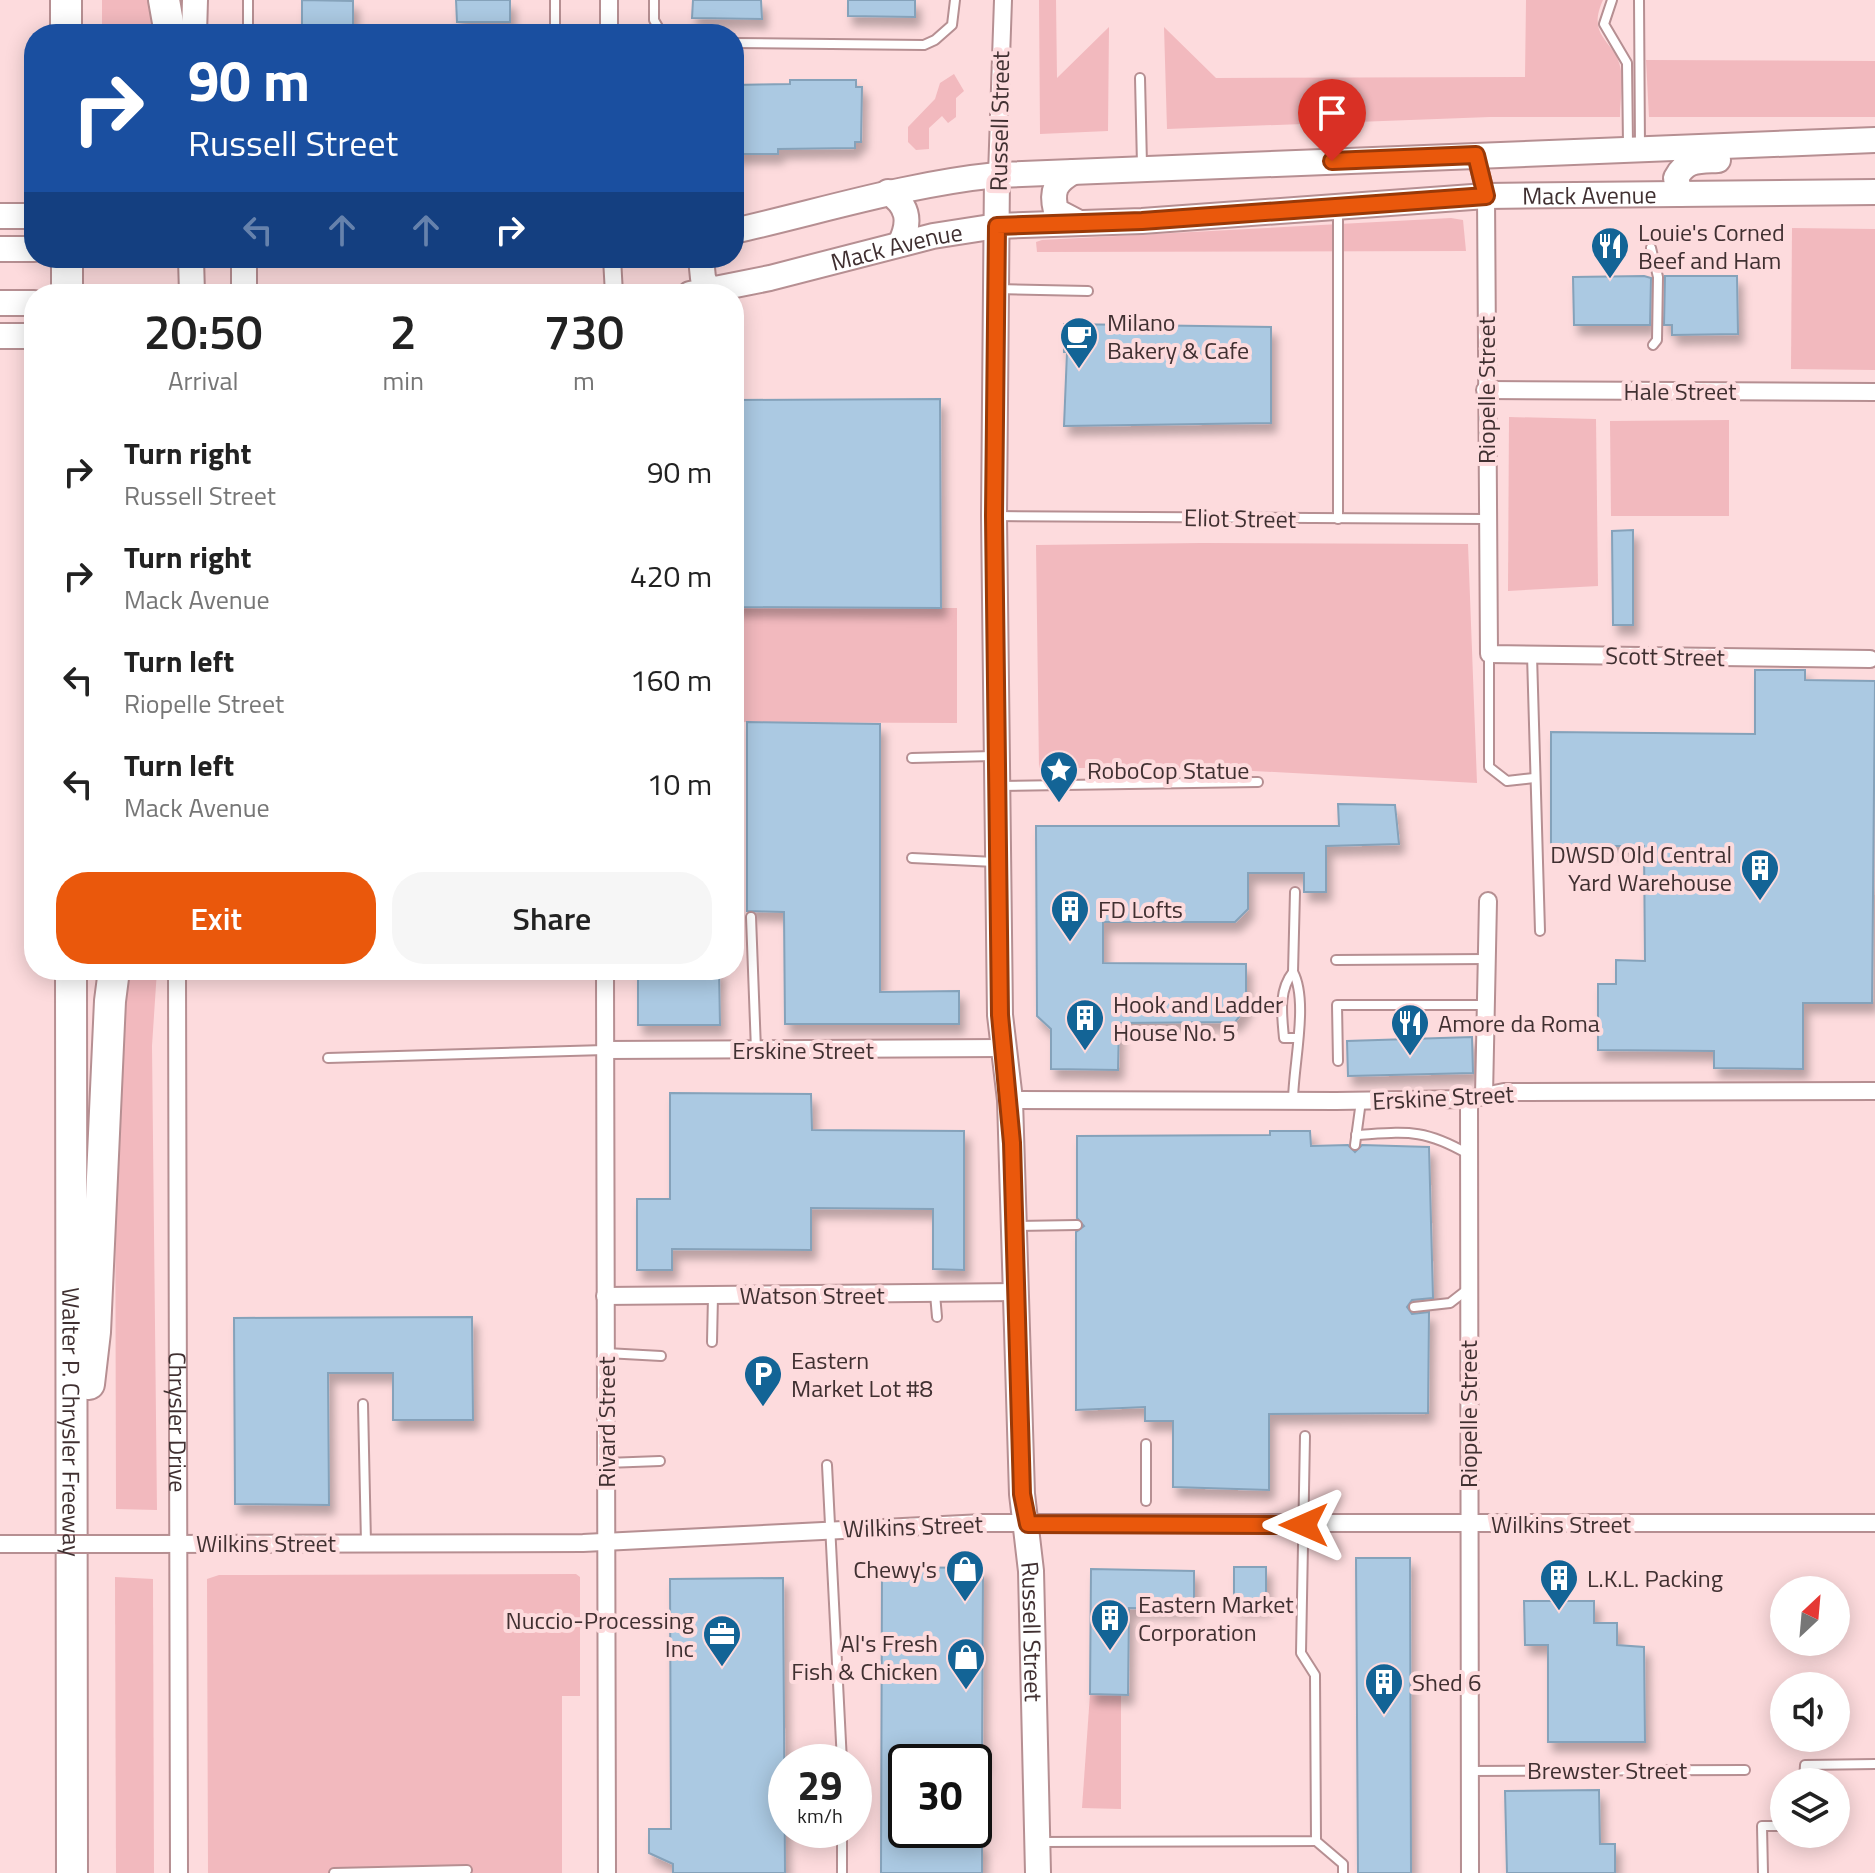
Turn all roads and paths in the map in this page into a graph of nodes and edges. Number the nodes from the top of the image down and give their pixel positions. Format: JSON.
{"nodes":[{"id":1,"x":66,"y":0,"type":"edge"},
{"id":2,"x":164,"y":0,"type":"edge"},
{"id":3,"x":195,"y":0,"type":"edge"},
{"id":4,"x":248,"y":0,"type":"edge"},
{"id":5,"x":555,"y":0,"type":"edge"},
{"id":6,"x":609,"y":0,"type":"edge"},
{"id":7,"x":654,"y":0,"type":"edge"},
{"id":8,"x":955,"y":0,"type":"edge"},
{"id":9,"x":1003,"y":0,"type":"edge"},
{"id":10,"x":1612,"y":0,"type":"edge"},
{"id":11,"x":1639,"y":0,"type":"edge"},
{"id":12,"x":66,"y":24,"type":"edge"},
{"id":13,"x":168,"y":24,"type":"edge"},
{"id":14,"x":194,"y":24,"type":"edge"},
{"id":15,"x":248,"y":24,"type":"edge"},
{"id":16,"x":555,"y":24,"type":"edge"},
{"id":17,"x":609,"y":24,"type":"edge"},
{"id":18,"x":656,"y":24,"type":"edge"},
{"id":19,"x":744,"y":43,"type":"edge"},
{"id":20,"x":1140,"y":78,"type":"dead end"},
{"id":21,"x":1875,"y":140,"type":"edge"},
{"id":22,"x":1807,"y":144,"type":"junction"},
{"id":23,"x":1634,"y":150,"type":"junction"},
{"id":24,"x":1476,"y":155,"type":"junction"},
{"id":25,"x":1142,"y":169,"type":"junction"},
{"id":26,"x":1073,"y":172,"type":"junction"},
{"id":27,"x":997,"y":175,"type":"junction"},
{"id":28,"x":888,"y":192,"type":"junction"},
{"id":29,"x":1875,"y":192,"type":"edge"},
{"id":30,"x":1680,"y":194,"type":"junction"},
{"id":31,"x":1486,"y":196,"type":"junction"},
{"id":32,"x":1338,"y":207,"type":"junction"},
{"id":33,"x":0,"y":216,"type":"edge"},
{"id":34,"x":24,"y":216,"type":"edge"},
{"id":35,"x":1079,"y":223,"type":"junction"},
{"id":36,"x":997,"y":226,"type":"junction"},
{"id":37,"x":744,"y":228,"type":"edge"},
{"id":38,"x":900,"y":244,"type":"junction"},
{"id":39,"x":1651,"y":248,"type":"dead end"},
{"id":40,"x":0,"y":249,"type":"edge"},
{"id":41,"x":24,"y":249,"type":"edge"},
{"id":42,"x":732,"y":284,"type":"edge"},
{"id":43,"x":996,"y":289,"type":"junction"},
{"id":44,"x":1088,"y":291,"type":"dead end"},
{"id":45,"x":0,"y":303,"type":"edge"},
{"id":46,"x":24,"y":303,"type":"edge"},
{"id":47,"x":0,"y":336,"type":"edge"},
{"id":48,"x":24,"y":336,"type":"edge"},
{"id":49,"x":1653,"y":345,"type":"dead end"},
{"id":50,"x":1485,"y":390,"type":"junction"},
{"id":51,"x":1875,"y":392,"type":"edge"},
{"id":52,"x":994,"y":516,"type":"junction"},
{"id":53,"x":1338,"y":519,"type":"junction"},
{"id":54,"x":1485,"y":519,"type":"junction"},
{"id":55,"x":1489,"y":654,"type":"junction"},
{"id":56,"x":1532,"y":654,"type":"junction"},
{"id":57,"x":1870,"y":659,"type":"dead end"},
{"id":58,"x":997,"y":755,"type":"junction"},
{"id":59,"x":912,"y":758,"type":"dead end"},
{"id":60,"x":1534,"y":778,"type":"junction"},
{"id":61,"x":1258,"y":782,"type":"dead end"},
{"id":62,"x":998,"y":786,"type":"junction"},
{"id":63,"x":912,"y":858,"type":"dead end"},
{"id":64,"x":999,"y":862,"type":"junction"},
{"id":65,"x":1295,"y":892,"type":"dead end"},
{"id":66,"x":1488,"y":901,"type":"dead end"},
{"id":67,"x":751,"y":917,"type":"dead end"},
{"id":68,"x":1540,"y":931,"type":"dead end"},
{"id":69,"x":1486,"y":959,"type":"junction"},
{"id":70,"x":1336,"y":960,"type":"dead end"},
{"id":71,"x":1293,"y":972,"type":"junction"},
{"id":72,"x":71,"y":980,"type":"edge"},
{"id":73,"x":113,"y":980,"type":"edge"},
{"id":74,"x":177,"y":980,"type":"edge"},
{"id":75,"x":605,"y":980,"type":"edge"},
{"id":76,"x":1486,"y":1005,"type":"junction"},
{"id":77,"x":1296,"y":1038,"type":"junction"},
{"id":78,"x":1002,"y":1048,"type":"junction"},
{"id":79,"x":605,"y":1050,"type":"junction"},
{"id":80,"x":756,"y":1050,"type":"junction"},
{"id":81,"x":328,"y":1058,"type":"dead end"},
{"id":82,"x":1338,"y":1061,"type":"dead end"},
{"id":83,"x":1875,"y":1091,"type":"edge"},
{"id":84,"x":1476,"y":1097,"type":"junction"},
{"id":85,"x":1010,"y":1100,"type":"junction"},
{"id":86,"x":1361,"y":1101,"type":"junction"},
{"id":87,"x":1293,"y":1102,"type":"junction"},
{"id":88,"x":1469,"y":1155,"type":"junction"},
{"id":89,"x":1077,"y":1225,"type":"dead end"},
{"id":90,"x":1016,"y":1227,"type":"junction"},
{"id":91,"x":1469,"y":1288,"type":"junction"},
{"id":92,"x":1019,"y":1292,"type":"junction"},
{"id":93,"x":935,"y":1294,"type":"junction"},
{"id":94,"x":605,"y":1296,"type":"junction"},
{"id":95,"x":713,"y":1296,"type":"junction"},
{"id":96,"x":1414,"y":1307,"type":"dead end"},
{"id":97,"x":937,"y":1317,"type":"dead end"},
{"id":98,"x":712,"y":1342,"type":"dead end"},
{"id":99,"x":605,"y":1353,"type":"junction"},
{"id":100,"x":661,"y":1356,"type":"dead end"},
{"id":101,"x":363,"y":1404,"type":"dead end"},
{"id":102,"x":1305,"y":1436,"type":"dead end"},
{"id":103,"x":1146,"y":1444,"type":"dead end"},
{"id":104,"x":660,"y":1461,"type":"dead end"},
{"id":105,"x":606,"y":1463,"type":"junction"},
{"id":106,"x":74,"y":1464,"type":"junction"},
{"id":107,"x":827,"y":1465,"type":"dead end"},
{"id":108,"x":1146,"y":1501,"type":"dead end"},
{"id":109,"x":1875,"y":1523,"type":"edge"},
{"id":110,"x":1028,"y":1524,"type":"junction"},
{"id":111,"x":1469,"y":1524,"type":"junction"},
{"id":112,"x":1304,"y":1525,"type":"junction"},
{"id":113,"x":831,"y":1529,"type":"junction"},
{"id":114,"x":607,"y":1542,"type":"junction"},
{"id":115,"x":180,"y":1543,"type":"junction"},
{"id":116,"x":366,"y":1543,"type":"junction"},
{"id":117,"x":0,"y":1544,"type":"edge"},
{"id":118,"x":841,"y":1744,"type":"edge"},
{"id":119,"x":1875,"y":1764,"type":"edge"},
{"id":120,"x":1805,"y":1768,"type":"edge"},
{"id":121,"x":1745,"y":1770,"type":"dead end"},
{"id":122,"x":1470,"y":1771,"type":"junction"},
{"id":123,"x":1770,"y":1826,"type":"edge"},
{"id":124,"x":1316,"y":1841,"type":"junction"},
{"id":125,"x":1038,"y":1842,"type":"junction"},
{"id":126,"x":842,"y":1848,"type":"edge"},
{"id":127,"x":467,"y":1870,"type":"dead end"},
{"id":128,"x":72,"y":1873,"type":"edge"},
{"id":129,"x":179,"y":1873,"type":"edge"},
{"id":130,"x":334,"y":1873,"type":"edge"},
{"id":131,"x":607,"y":1873,"type":"edge"},
{"id":132,"x":842,"y":1873,"type":"edge"},
{"id":133,"x":1038,"y":1873,"type":"edge"},
{"id":134,"x":1343,"y":1873,"type":"edge"},
{"id":135,"x":1470,"y":1873,"type":"edge"},
{"id":136,"x":1763,"y":1873,"type":"edge"}],
"edges":[{"from":1,"to":12,"type":"highway"},
{"from":2,"to":13,"type":"highway"},
{"from":3,"to":14,"type":"main road"},
{"from":4,"to":15,"type":"lane"},
{"from":5,"to":16,"type":"lane"},
{"from":6,"to":17,"type":"street"},
{"from":7,"to":18,"type":"lane"},
{"from":8,"to":19,"type":"lane"},
{"from":9,"to":27,"type":"street","name":"Russell Street"},
{"from":10,"to":23,"type":"lane"},
{"from":11,"to":23,"type":"lane"},
{"from":20,"to":25,"type":"lane"},
{"from":21,"to":22,"type":"main road","name":"Mack Avenue"},
{"from":22,"to":23,"type":"main road","name":"Mack Avenue"},
{"from":22,"to":30,"type":"main road"},
{"from":23,"to":24,"type":"main road","name":"Mack Avenue"},
{"from":24,"to":25,"type":"main road","name":"Mack Avenue"},
{"from":24,"to":31,"type":"street","name":"Riopelle Street"},
{"from":25,"to":26,"type":"main road","name":"Mack Avenue"},
{"from":26,"to":27,"type":"main road","name":"Mack Avenue"},
{"from":26,"to":35,"type":"main road"},
{"from":27,"to":28,"type":"main road","name":"Mack Avenue"},
{"from":27,"to":36,"type":"main road","name":"Russell Street"},
{"from":28,"to":37,"type":"main road","name":"Mack Avenue"},
{"from":28,"to":38,"type":"main road"},
{"from":29,"to":30,"type":"main road","name":"Mack Avenue"},
{"from":30,"to":31,"type":"main road","name":"Mack Avenue"},
{"from":31,"to":32,"type":"main road","name":"Mack Avenue"},
{"from":31,"to":50,"type":"street","name":"Riopelle Street"},
{"from":32,"to":35,"type":"main road","name":"Mack Avenue"},
{"from":32,"to":53,"type":"lane"},
{"from":33,"to":34,"type":"main road"},
{"from":35,"to":36,"type":"main road","name":"Mack Avenue"},
{"from":36,"to":38,"type":"main road","name":"Mack Avenue"},
{"from":36,"to":43,"type":"main road","name":"Russell Street"},
{"from":38,"to":42,"type":"main road","name":"Mack Avenue"},
{"from":39,"to":49,"type":"lane"},
{"from":40,"to":41,"type":"main road"},
{"from":43,"to":44,"type":"lane"},
{"from":43,"to":52,"type":"main road","name":"Russell Street"},
{"from":45,"to":46,"type":"main road"},
{"from":47,"to":48,"type":"main road"},
{"from":50,"to":51,"type":"street","name":"Hale Street"},
{"from":50,"to":54,"type":"street","name":"Riopelle Street"},
{"from":52,"to":53,"type":"lane","name":"Eliot Street"},
{"from":52,"to":58,"type":"main road","name":"Russell Street"},
{"from":53,"to":54,"type":"lane","name":"Eliot Street"},
{"from":54,"to":55,"type":"street","name":"Riopelle Street"},
{"from":55,"to":56,"type":"street","name":"Scott Street"},
{"from":55,"to":60,"type":"lane"},
{"from":56,"to":57,"type":"street","name":"Scott Street"},
{"from":56,"to":60,"type":"lane"},
{"from":58,"to":59,"type":"lane"},
{"from":58,"to":62,"type":"main road","name":"Russell Street"},
{"from":60,"to":68,"type":"lane"},
{"from":61,"to":62,"type":"lane"},
{"from":62,"to":64,"type":"main road","name":"Russell Street"},
{"from":63,"to":64,"type":"lane"},
{"from":64,"to":78,"type":"main road","name":"Russell Street"},
{"from":65,"to":71,"type":"lane"},
{"from":66,"to":69,"type":"street","name":"Riopelle Street"},
{"from":67,"to":80,"type":"lane"},
{"from":69,"to":70,"type":"lane"},
{"from":69,"to":76,"type":"street","name":"Riopelle Street"},
{"from":71,"to":77,"type":"lane"},
{"from":71,"to":77,"type":"lane"},
{"from":72,"to":106,"type":"highway","name":"Walter P. Chrysler Freeway"},
{"from":73,"to":106,"type":"highway"},
{"from":74,"to":115,"type":"street","name":"Chrysler Drive"},
{"from":75,"to":79,"type":"street","name":"Rivard Street"},
{"from":76,"to":82,"type":"lane"},
{"from":76,"to":84,"type":"street","name":"Riopelle Street"},
{"from":77,"to":87,"type":"lane"},
{"from":78,"to":80,"type":"street","name":"Erskine Street"},
{"from":78,"to":85,"type":"main road","name":"Russell Street"},
{"from":79,"to":80,"type":"street","name":"Erskine Street"},
{"from":79,"to":81,"type":"lane"},
{"from":79,"to":94,"type":"street","name":"Rivard Street"},
{"from":83,"to":84,"type":"street","name":"Erskine Street"},
{"from":84,"to":86,"type":"street","name":"Erskine Street"},
{"from":84,"to":88,"type":"street","name":"Riopelle Street"},
{"from":85,"to":87,"type":"street","name":"Erskine Street"},
{"from":85,"to":90,"type":"main road","name":"Russell Street"},
{"from":86,"to":87,"type":"street","name":"Erskine Street"},
{"from":86,"to":88,"type":"lane"},
{"from":88,"to":91,"type":"street","name":"Riopelle Street"},
{"from":89,"to":90,"type":"lane"},
{"from":90,"to":92,"type":"main road","name":"Russell Street"},
{"from":91,"to":96,"type":"lane"},
{"from":91,"to":111,"type":"street","name":"Riopelle Street"},
{"from":92,"to":93,"type":"street","name":"Watson Street"},
{"from":92,"to":110,"type":"main road","name":"Russell Street"},
{"from":93,"to":95,"type":"street","name":"Watson Street"},
{"from":93,"to":97,"type":"lane"},
{"from":94,"to":95,"type":"street","name":"Watson Street"},
{"from":94,"to":99,"type":"street","name":"Rivard Street"},
{"from":95,"to":98,"type":"lane"},
{"from":99,"to":100,"type":"lane"},
{"from":99,"to":105,"type":"street","name":"Rivard Street"},
{"from":101,"to":116,"type":"lane"},
{"from":102,"to":112,"type":"lane"},
{"from":103,"to":108,"type":"lane"},
{"from":104,"to":105,"type":"lane"},
{"from":105,"to":114,"type":"street","name":"Rivard Street"},
{"from":106,"to":128,"type":"highway","name":"Walter P. Chrysler Freeway"},
{"from":107,"to":113,"type":"lane"},
{"from":109,"to":111,"type":"street","name":"Wilkins Street"},
{"from":110,"to":112,"type":"street","name":"Wilkins Street"},
{"from":110,"to":113,"type":"street","name":"Wilkins Street"},
{"from":110,"to":125,"type":"main road","name":"Russell Street"},
{"from":111,"to":112,"type":"street","name":"Wilkins Street"},
{"from":111,"to":122,"type":"street","name":"Riopelle Street"},
{"from":112,"to":124,"type":"lane"},
{"from":113,"to":114,"type":"street","name":"Wilkins Street"},
{"from":113,"to":118,"type":"lane"},
{"from":114,"to":116,"type":"street","name":"Wilkins Street"},
{"from":114,"to":131,"type":"street","name":"Rivard Street"},
{"from":115,"to":116,"type":"street","name":"Wilkins Street"},
{"from":115,"to":117,"type":"street","name":"Wilkins Street","bridge":true},
{"from":115,"to":129,"type":"street","name":"Chrysler Drive"},
{"from":119,"to":120,"type":"lane"},
{"from":121,"to":122,"type":"lane","name":"Brewster Street"},
{"from":122,"to":135,"type":"street","name":"Riopelle Street"},
{"from":123,"to":136,"type":"lane"},
{"from":124,"to":125,"type":"lane"},
{"from":124,"to":134,"type":"lane"},
{"from":125,"to":133,"type":"main road","name":"Russell Street"},
{"from":126,"to":132,"type":"lane"},
{"from":127,"to":130,"type":"lane"}]}
